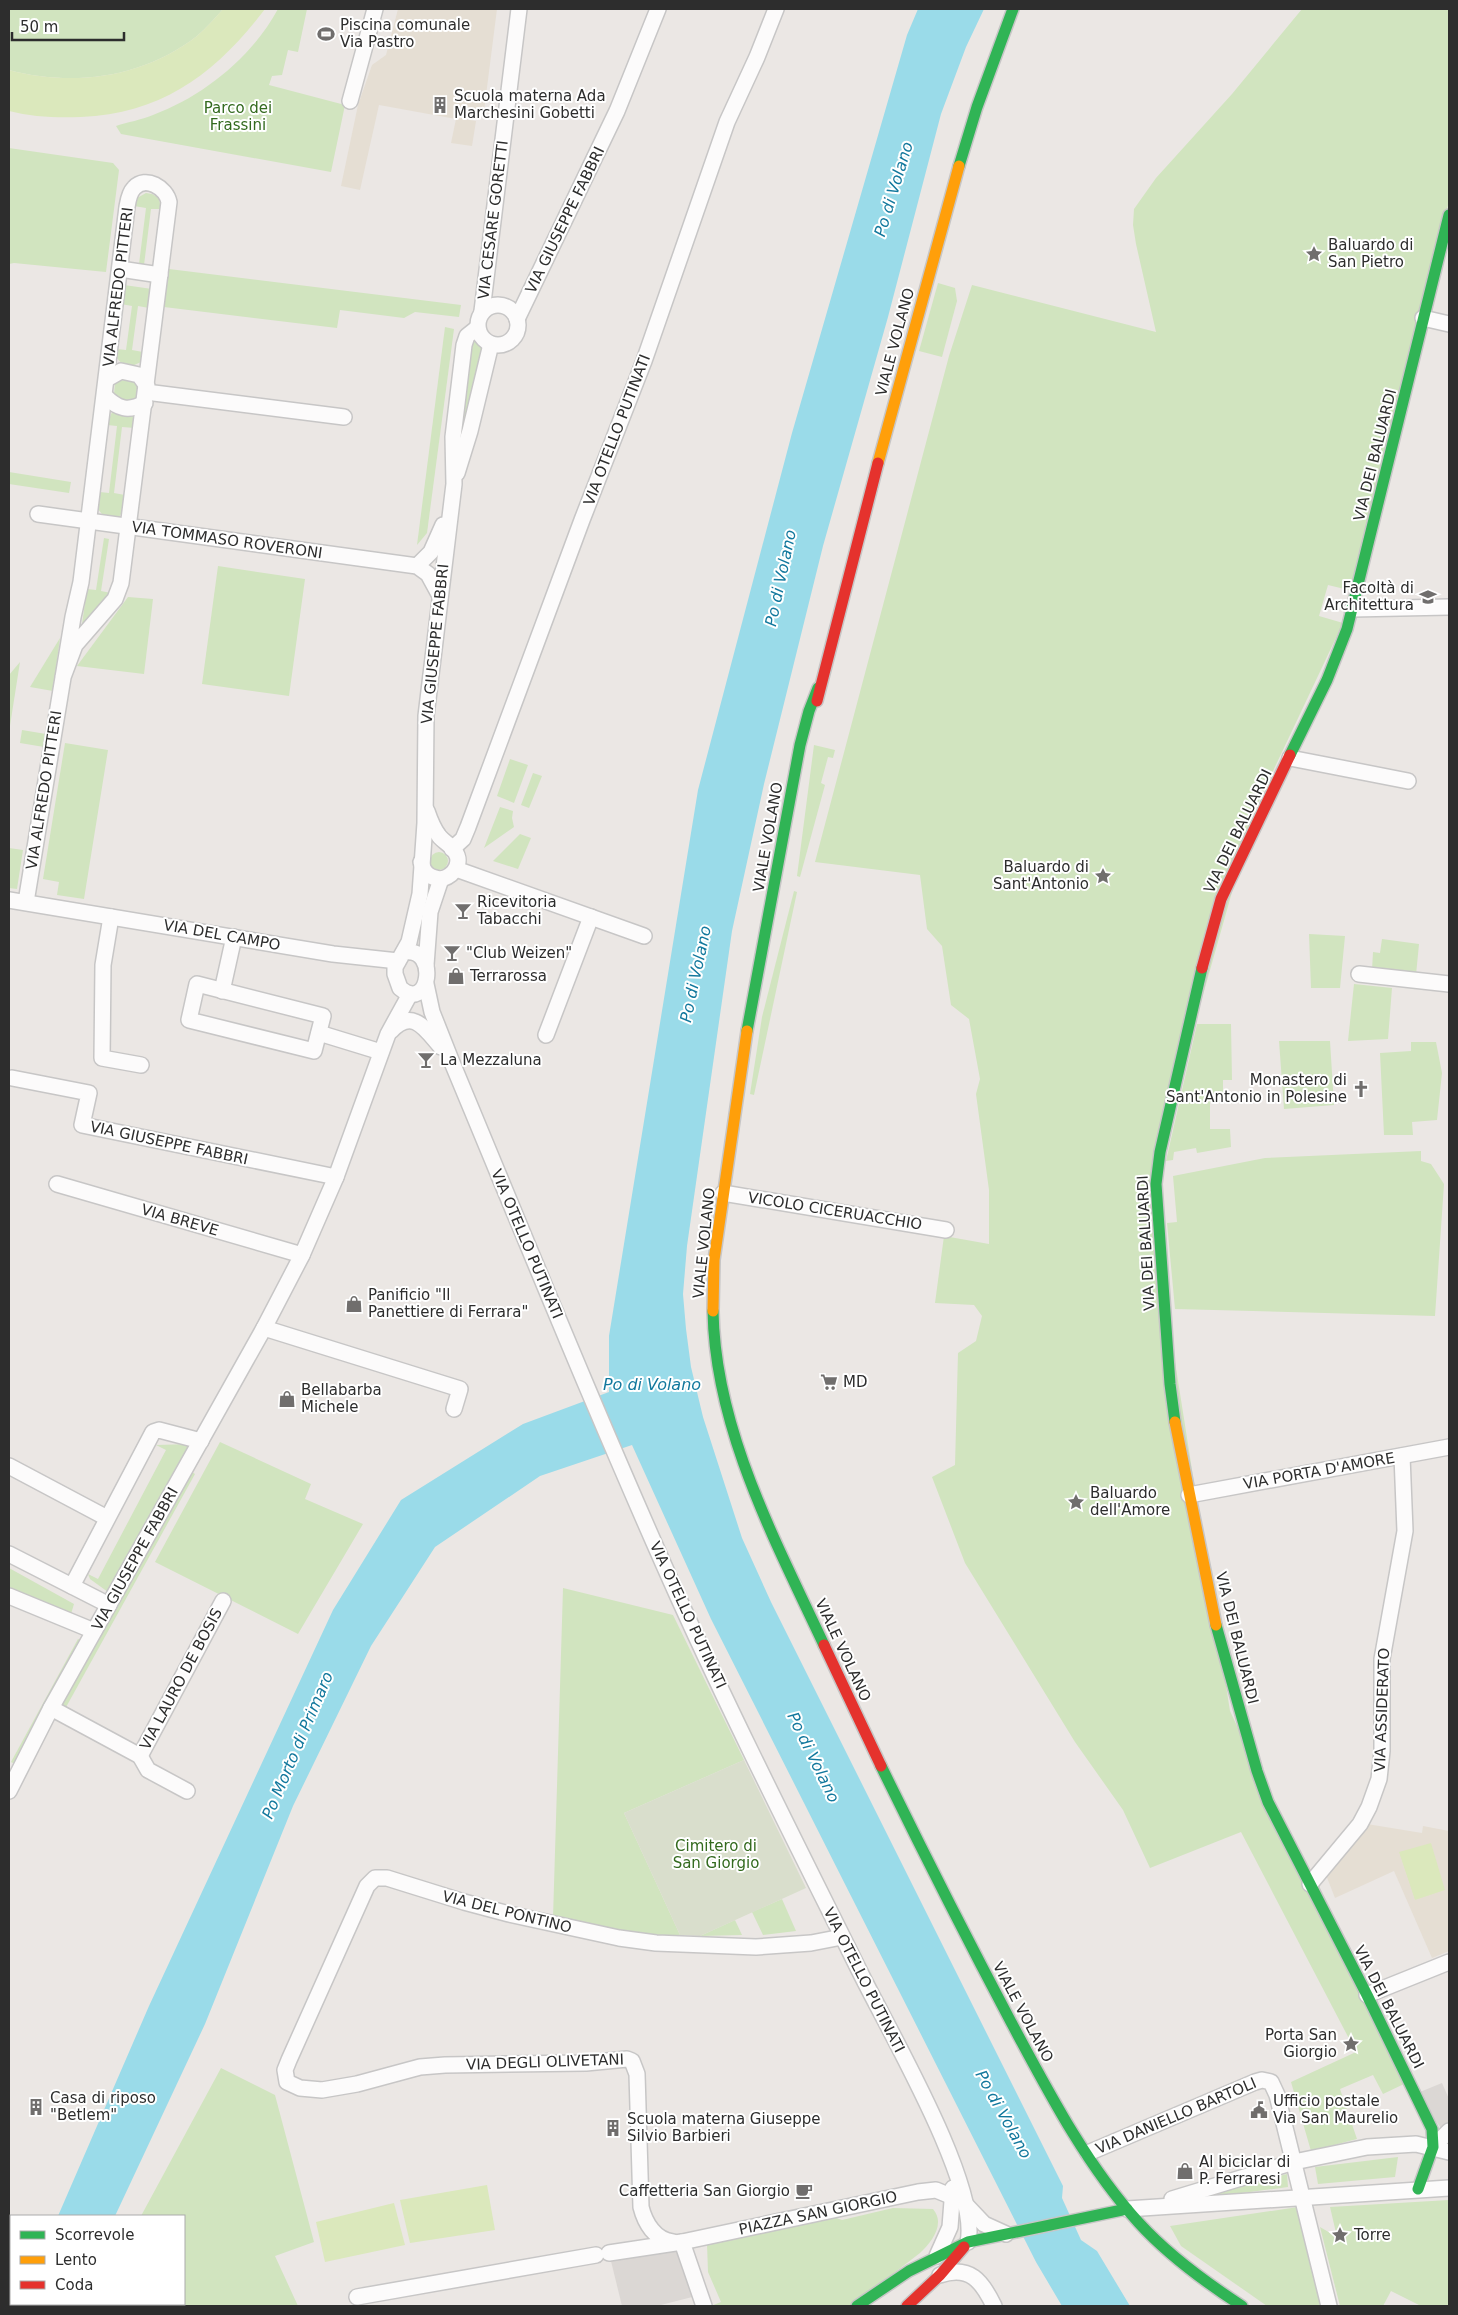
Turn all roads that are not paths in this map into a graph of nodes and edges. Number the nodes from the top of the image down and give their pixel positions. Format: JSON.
{"nodes":[{"id":1,"x":375,"y":9,"type":"edge"},
{"id":2,"x":519,"y":9,"type":"edge"},
{"id":3,"x":658,"y":9,"type":"edge"},
{"id":4,"x":776,"y":9,"type":"edge"},
{"id":5,"x":1013,"y":9,"type":"edge"},
{"id":6,"x":350,"y":100,"type":"dead end"},
{"id":7,"x":1449,"y":215,"type":"edge"},
{"id":8,"x":120,"y":270,"type":"junction"},
{"id":9,"x":160,"y":275,"type":"junction"},
{"id":10,"x":482,"y":311,"type":"junction"},
{"id":11,"x":1423,"y":318,"type":"junction"},
{"id":12,"x":517,"y":319,"type":"junction"},
{"id":13,"x":1449,"y":324,"type":"edge"},
{"id":14,"x":477,"y":328,"type":"junction"},
{"id":15,"x":491,"y":344,"type":"junction"},
{"id":16,"x":107,"y":379,"type":"junction"},
{"id":17,"x":146,"y":394,"type":"junction"},
{"id":18,"x":105,"y":396,"type":"junction"},
{"id":19,"x":344,"y":417,"type":"dead end"},
{"id":20,"x":454,"y":484,"type":"junction"},
{"id":21,"x":452,"y":500,"type":"junction"},
{"id":22,"x":38,"y":514,"type":"dead end"},
{"id":23,"x":90,"y":521,"type":"junction"},
{"id":24,"x":130,"y":527,"type":"junction"},
{"id":25,"x":417,"y":566,"type":"junction"},
{"id":26,"x":440,"y":596,"type":"junction"},
{"id":27,"x":1449,"y":607,"type":"edge"},
{"id":28,"x":1352,"y":609,"type":"junction"},
{"id":29,"x":63,"y":678,"type":"junction"},
{"id":30,"x":818,"y":688,"type":"junction"},
{"id":31,"x":1290,"y":758,"type":"junction"},
{"id":32,"x":1408,"y":781,"type":"dead end"},
{"id":33,"x":802,"y":801,"type":"dead end"},
{"id":34,"x":425,"y":805,"type":"junction"},
{"id":35,"x":450,"y":846,"type":"junction"},
{"id":36,"x":422,"y":857,"type":"junction"},
{"id":37,"x":456,"y":869,"type":"junction"},
{"id":38,"x":441,"y":879,"type":"junction"},
{"id":39,"x":9,"y":900,"type":"edge"},
{"id":40,"x":26,"y":902,"type":"junction"},
{"id":41,"x":111,"y":917,"type":"junction"},
{"id":42,"x":591,"y":917,"type":"junction"},
{"id":43,"x":644,"y":936,"type":"dead end"},
{"id":44,"x":234,"y":937,"type":"junction"},
{"id":45,"x":774,"y":949,"type":"dead end"},
{"id":46,"x":333,"y":954,"type":"junction"},
{"id":47,"x":402,"y":956,"type":"junction"},
{"id":48,"x":426,"y":965,"type":"junction"},
{"id":49,"x":1359,"y":974,"type":"dead end"},
{"id":50,"x":1449,"y":984,"type":"edge"},
{"id":51,"x":409,"y":988,"type":"junction"},
{"id":52,"x":222,"y":990,"type":"junction"},
{"id":53,"x":319,"y":1033,"type":"junction"},
{"id":54,"x":388,"y":1034,"type":"junction"},
{"id":55,"x":546,"y":1035,"type":"dead end"},
{"id":56,"x":381,"y":1052,"type":"junction"},
{"id":57,"x":745,"y":1053,"type":"junction"},
{"id":58,"x":451,"y":1060,"type":"junction"},
{"id":59,"x":140,"y":1065,"type":"dead end"},
{"id":60,"x":12,"y":1078,"type":"dead end"},
{"id":61,"x":336,"y":1177,"type":"junction"},
{"id":62,"x":57,"y":1184,"type":"dead end"},
{"id":63,"x":723,"y":1193,"type":"junction"},
{"id":64,"x":946,"y":1230,"type":"dead end"},
{"id":65,"x":302,"y":1256,"type":"junction"},
{"id":66,"x":264,"y":1328,"type":"junction"},
{"id":67,"x":454,"y":1409,"type":"dead end"},
{"id":68,"x":201,"y":1441,"type":"junction"},
{"id":69,"x":1449,"y":1447,"type":"edge"},
{"id":70,"x":1402,"y":1456,"type":"junction"},
{"id":71,"x":9,"y":1466,"type":"edge"},
{"id":72,"x":1189,"y":1495,"type":"junction"},
{"id":73,"x":107,"y":1518,"type":"junction"},
{"id":74,"x":9,"y":1554,"type":"edge"},
{"id":75,"x":72,"y":1586,"type":"junction"},
{"id":76,"x":9,"y":1596,"type":"edge"},
{"id":77,"x":223,"y":1601,"type":"dead end"},
{"id":78,"x":109,"y":1605,"type":"junction"},
{"id":79,"x":94,"y":1631,"type":"junction"},
{"id":80,"x":51,"y":1708,"type":"junction"},
{"id":81,"x":140,"y":1756,"type":"junction"},
{"id":82,"x":10,"y":1786,"type":"edge"},
{"id":83,"x":187,"y":1791,"type":"dead end"},
{"id":84,"x":1310,"y":1884,"type":"junction"},
{"id":85,"x":842,"y":1937,"type":"junction"},
{"id":86,"x":1449,"y":1962,"type":"edge"},
{"id":87,"x":1367,"y":1995,"type":"junction"},
{"id":88,"x":289,"y":2060,"type":"joint"},
{"id":89,"x":1449,"y":2131,"type":"edge"},
{"id":90,"x":1433,"y":2147,"type":"junction"},
{"id":91,"x":1449,"y":2152,"type":"edge"},
{"id":92,"x":1088,"y":2153,"type":"junction"},
{"id":93,"x":1294,"y":2162,"type":"junction"},
{"id":94,"x":1449,"y":2188,"type":"edge"},
{"id":95,"x":1418,"y":2189,"type":"junction"},
{"id":96,"x":1302,"y":2197,"type":"junction"},
{"id":97,"x":959,"y":2201,"type":"junction"},
{"id":98,"x":1147,"y":2207,"type":"junction"},
{"id":99,"x":1127,"y":2209,"type":"junction"},
{"id":100,"x":1011,"y":2233,"type":"junction"},
{"id":101,"x":677,"y":2242,"type":"junction"},
{"id":102,"x":968,"y":2242,"type":"junction"},
{"id":103,"x":937,"y":2256,"type":"junction"},
{"id":104,"x":940,"y":2275,"type":"junction"},
{"id":105,"x":357,"y":2297,"type":"dead end"},
{"id":106,"x":928,"y":2305,"type":"dead end"},
{"id":107,"x":704,"y":2306,"type":"edge"},
{"id":108,"x":857,"y":2306,"type":"edge"},
{"id":109,"x":896,"y":2306,"type":"edge"},
{"id":110,"x":907,"y":2306,"type":"edge"},
{"id":111,"x":994,"y":2306,"type":"edge"},
{"id":112,"x":1242,"y":2306,"type":"edge"},
{"id":113,"x":1329,"y":2306,"type":"edge"}],
"edges":[{"from":1,"to":6,"type":"street"},
{"from":2,"to":10,"type":"street","name":"VIA CESARE GORETTI"},
{"from":3,"to":12,"type":"street","name":"VIA GIUSEPPE FABBRI"},
{"from":4,"to":35,"type":"street","name":"VIA OTELLO PUTINATI"},
{"from":5,"to":30,"type":"main road","name":"VIALE VOLANO"},
{"from":7,"to":11,"type":"main road","name":"VIA DEI BALUARDI"},
{"from":8,"to":9,"type":"street"},
{"from":8,"to":9,"type":"street","name":"VIA ALFREDO PITTERI"},
{"from":8,"to":16,"type":"street","name":"VIA ALFREDO PITTERI"},
{"from":9,"to":17,"type":"street","name":"VIA ALFREDO PITTERI"},
{"from":10,"to":12,"type":"street"},
{"from":10,"to":14,"type":"street","name":"VIA GIUSEPPE FABBRI"},
{"from":11,"to":13,"type":"street"},
{"from":11,"to":28,"type":"main road","name":"VIA DEI BALUARDI"},
{"from":12,"to":15,"type":"street","name":"VIA GIUSEPPE FABBRI"},
{"from":14,"to":15,"type":"street"},
{"from":14,"to":20,"type":"street","name":"VIA GIUSEPPE FABBRI"},
{"from":15,"to":20,"type":"street","name":"VIA GIUSEPPE FABBRI"},
{"from":16,"to":17,"type":"street","name":"VIA ALFREDO PITTERI"},
{"from":16,"to":18,"type":"street","name":"VIA ALFREDO PITTERI"},
{"from":17,"to":18,"type":"street","name":"VIA ALFREDO PITTERI"},
{"from":17,"to":19,"type":"street","name":"VIA ALFREDO PITTERI"},
{"from":17,"to":24,"type":"street","name":"VIA ALFREDO PITTERI"},
{"from":18,"to":23,"type":"street","name":"VIA ALFREDO PITTERI"},
{"from":20,"to":21,"type":"street","name":"VIA GIUSEPPE FABBRI"},
{"from":21,"to":25,"type":"street"},
{"from":21,"to":26,"type":"street","name":"VIA GIUSEPPE FABBRI"},
{"from":22,"to":23,"type":"street","name":"VIA TOMMASO ROVERONI"},
{"from":23,"to":24,"type":"street","name":"VIA TOMMASO ROVERONI"},
{"from":23,"to":29,"type":"street","name":"VIA ALFREDO PITTERI"},
{"from":24,"to":25,"type":"street","name":"VIA TOMMASO ROVERONI"},
{"from":24,"to":29,"type":"street","name":"VIA ALFREDO PITTERI"},
{"from":25,"to":26,"type":"street"},
{"from":26,"to":34,"type":"street","name":"VIA GIUSEPPE FABBRI"},
{"from":27,"to":28,"type":"street"},
{"from":28,"to":31,"type":"main road","name":"VIA DEI BALUARDI"},
{"from":29,"to":40,"type":"street","name":"VIA ALFREDO PITTERI"},
{"from":30,"to":33,"type":"main road","name":"VIALE VOLANO"},
{"from":30,"to":57,"type":"main road","name":"VIALE VOLANO"},
{"from":31,"to":32,"type":"street"},
{"from":31,"to":72,"type":"main road","name":"VIA DEI BALUARDI"},
{"from":34,"to":35,"type":"street","name":"VIA GIUSEPPE FABBRI"},
{"from":34,"to":36,"type":"street","name":"VIA GIUSEPPE FABBRI"},
{"from":35,"to":36,"type":"street"},
{"from":35,"to":37,"type":"street","name":"VIA GIUSEPPE FABBRI"},
{"from":36,"to":38,"type":"street"},
{"from":36,"to":47,"type":"street","name":"VIA GIUSEPPE FABBRI"},
{"from":37,"to":38,"type":"street"},
{"from":37,"to":42,"type":"street"},
{"from":38,"to":48,"type":"street"},
{"from":39,"to":40,"type":"street","name":"VIA DEL CAMPO"},
{"from":40,"to":41,"type":"street","name":"VIA DEL CAMPO"},
{"from":41,"to":44,"type":"street","name":"VIA DEL CAMPO"},
{"from":41,"to":59,"type":"street"},
{"from":42,"to":43,"type":"street"},
{"from":42,"to":55,"type":"street"},
{"from":44,"to":46,"type":"street","name":"VIA DEL CAMPO"},
{"from":44,"to":52,"type":"street"},
{"from":45,"to":57,"type":"main road","name":"VIALE VOLANO"},
{"from":46,"to":47,"type":"street","name":"VIA DEL CAMPO"},
{"from":46,"to":51,"type":"street","name":"VIA DEL CAMPO"},
{"from":47,"to":48,"type":"street"},
{"from":47,"to":51,"type":"street","name":"VIA GIUSEPPE FABBRI"},
{"from":48,"to":51,"type":"street","name":"VIA GIUSEPPE FABBRI"},
{"from":49,"to":50,"type":"street"},
{"from":51,"to":54,"type":"street","name":"VIA GIUSEPPE FABBRI"},
{"from":51,"to":58,"type":"street","name":"VIA OTELLO PUTINATI"},
{"from":52,"to":53,"type":"street"},
{"from":52,"to":53,"type":"street"},
{"from":53,"to":56,"type":"street"},
{"from":54,"to":56,"type":"street","name":"VIA GIUSEPPE FABBRI"},
{"from":54,"to":58,"type":"street"},
{"from":56,"to":61,"type":"street","name":"VIA GIUSEPPE FABBRI"},
{"from":57,"to":63,"type":"main road","name":"VIALE VOLANO"},
{"from":58,"to":85,"type":"street","name":"VIA OTELLO PUTINATI"},
{"from":60,"to":61,"type":"street","name":"VIA GIUSEPPE FABBRI"},
{"from":61,"to":65,"type":"street","name":"VIA GIUSEPPE FABBRI"},
{"from":62,"to":65,"type":"street","name":"VIA BREVE"},
{"from":63,"to":64,"type":"street","name":"VICOLO CICERUACCHIO"},
{"from":63,"to":92,"type":"main road","name":"VIALE VOLANO"},
{"from":65,"to":66,"type":"street","name":"VIA GIUSEPPE FABBRI"},
{"from":66,"to":67,"type":"street"},
{"from":66,"to":68,"type":"street","name":"VIA GIUSEPPE FABBRI"},
{"from":68,"to":73,"type":"street"},
{"from":68,"to":78,"type":"street","name":"VIA GIUSEPPE FABBRI"},
{"from":69,"to":70,"type":"street","name":"VIA PORTA D'AMORE"},
{"from":70,"to":72,"type":"street","name":"VIA PORTA D'AMORE"},
{"from":70,"to":84,"type":"street","name":"VIA ASSIDERATO"},
{"from":71,"to":73,"type":"street"},
{"from":72,"to":84,"type":"main road","name":"VIA DEI BALUARDI"},
{"from":73,"to":75,"type":"street"},
{"from":74,"to":75,"type":"street"},
{"from":75,"to":78,"type":"street"},
{"from":76,"to":79,"type":"street"},
{"from":77,"to":81,"type":"street","name":"VIA LAURO DE BOSIS"},
{"from":78,"to":79,"type":"street","name":"VIA GIUSEPPE FABBRI"},
{"from":79,"to":80,"type":"street","name":"VIA GIUSEPPE FABBRI"},
{"from":80,"to":81,"type":"street","name":"VIA LAURO DE BOSIS"},
{"from":80,"to":82,"type":"street","name":"VIA GIUSEPPE FABBRI"},
{"from":81,"to":83,"type":"street","name":"VIA LAURO DE BOSIS"},
{"from":84,"to":87,"type":"main road","name":"VIA DEI BALUARDI"},
{"from":85,"to":88,"type":"street","name":"VIA DEL PONTINO"},
{"from":85,"to":97,"type":"street","name":"VIA OTELLO PUTINATI"},
{"from":86,"to":87,"type":"street"},
{"from":87,"to":90,"type":"main road","name":"VIA DEI BALUARDI"},
{"from":88,"to":101,"type":"street","name":"VIA DEGLI OLIVETANI"},
{"from":89,"to":90,"type":"street"},
{"from":90,"to":91,"type":"street"},
{"from":90,"to":93,"type":"street"},
{"from":90,"to":95,"type":"main road"},
{"from":92,"to":93,"type":"street","name":"VIA DANIELLO BARTOLI"},
{"from":92,"to":99,"type":"main road","name":"VIALE VOLANO"},
{"from":93,"to":96,"type":"street","name":"VIA DANIELLO BARTOLI"},
{"from":93,"to":98,"type":"street"},
{"from":94,"to":95,"type":"street"},
{"from":95,"to":96,"type":"street"},
{"from":96,"to":98,"type":"street"},
{"from":96,"to":113,"type":"street","name":"VIA DANIELLO BARTOLI"},
{"from":97,"to":100,"type":"street"},
{"from":97,"to":101,"type":"street","name":"PIAZZA SAN GIORGIO"},
{"from":97,"to":102,"type":"street","name":"VIA OTELLO PUTINATI"},
{"from":97,"to":103,"type":"street","name":"VIA OTELLO PUTINATI"},
{"from":98,"to":99,"type":"street"},
{"from":99,"to":100,"type":"main road"},
{"from":99,"to":112,"type":"main road","name":"VIALE VOLANO"},
{"from":100,"to":102,"type":"main road"},
{"from":101,"to":105,"type":"street","name":"PIAZZA SAN GIORGIO"},
{"from":101,"to":107,"type":"street"},
{"from":102,"to":103,"type":"main road"},
{"from":102,"to":104,"type":"main road"},
{"from":103,"to":108,"type":"main road"},
{"from":103,"to":109,"type":"main road"},
{"from":104,"to":106,"type":"main road"},
{"from":104,"to":110,"type":"main road"},
{"from":104,"to":111,"type":"street"}]}
